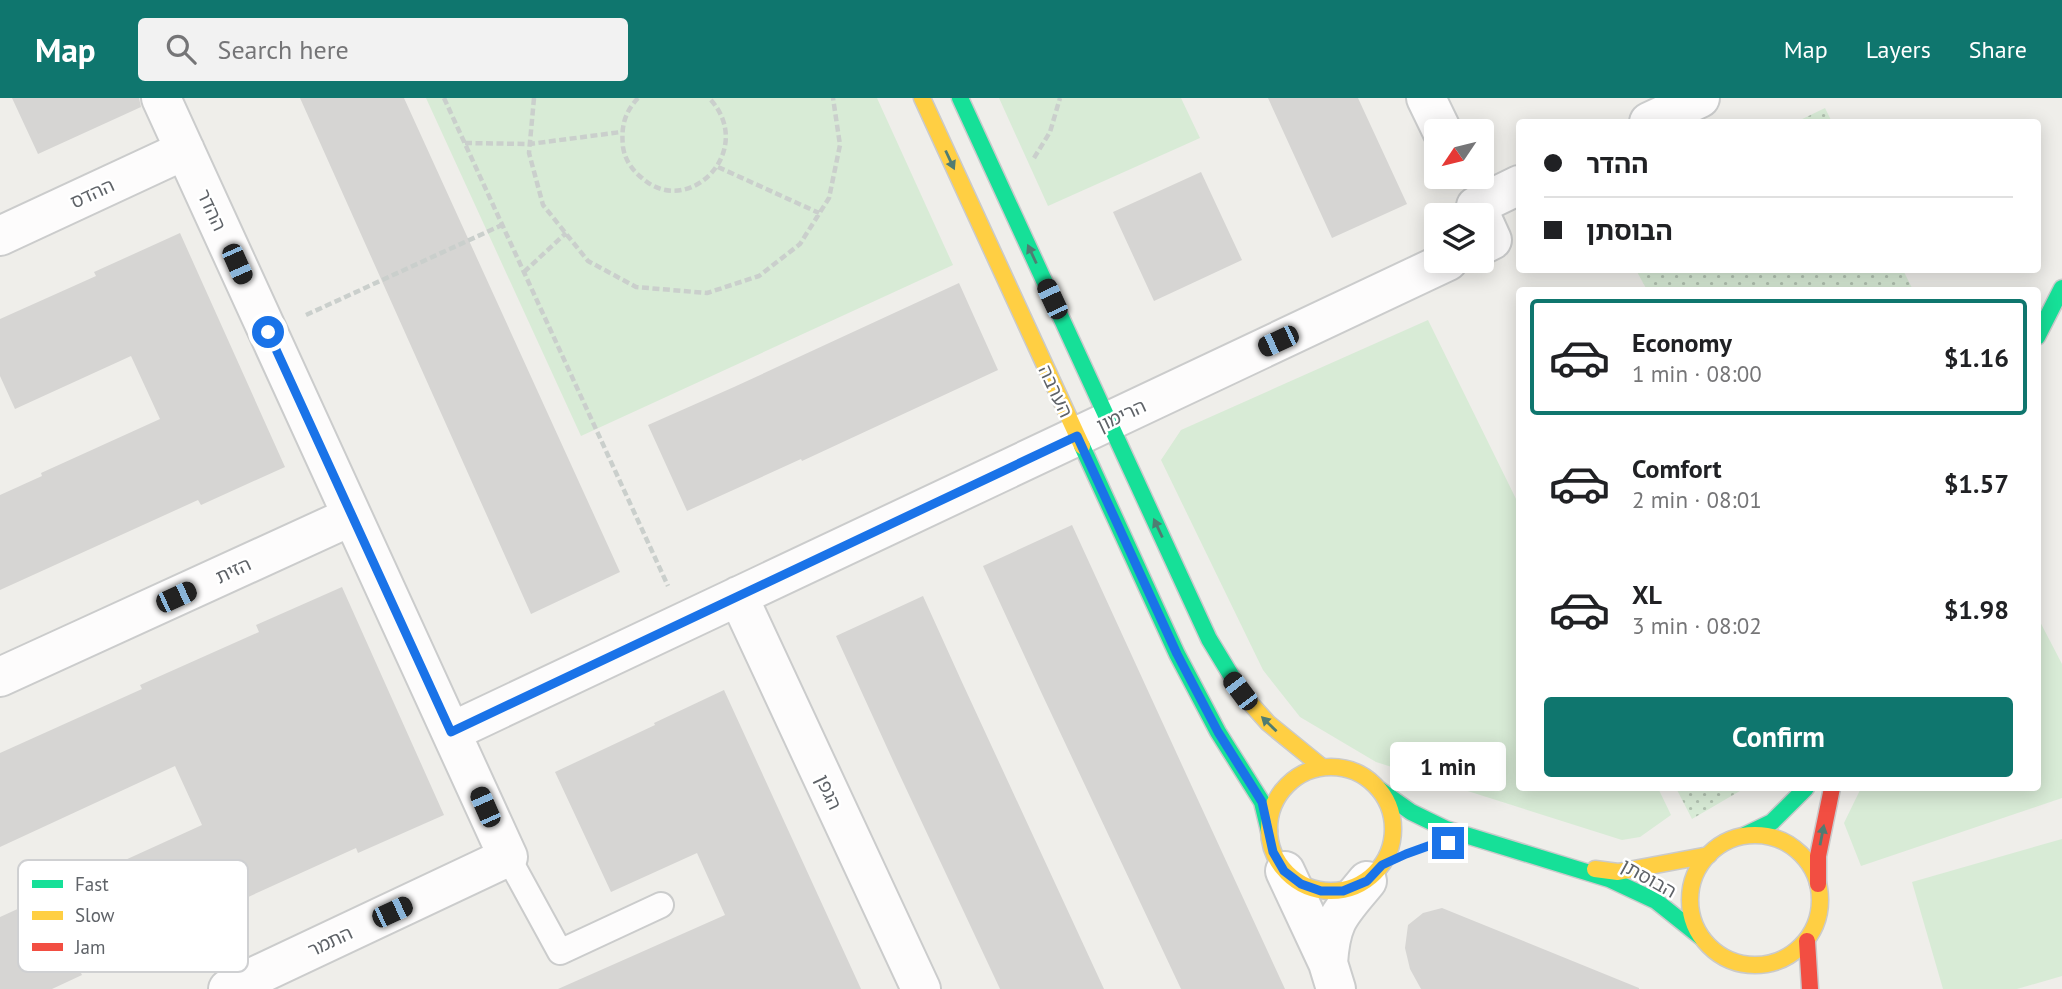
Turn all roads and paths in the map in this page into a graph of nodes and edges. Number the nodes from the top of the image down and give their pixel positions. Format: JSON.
{"nodes":[{"id":1,"x":161,"y":98,"type":"edge"},
{"id":2,"x":444,"y":98,"type":"edge"},
{"id":3,"x":534,"y":98,"type":"edge"},
{"id":4,"x":638,"y":98,"type":"edge"},
{"id":5,"x":709,"y":98,"type":"edge"},
{"id":6,"x":832,"y":98,"type":"edge"},
{"id":7,"x":922,"y":98,"type":"edge"},
{"id":8,"x":960,"y":98,"type":"edge"},
{"id":9,"x":1060,"y":98,"type":"edge"},
{"id":10,"x":1426,"y":98,"type":"edge"},
{"id":11,"x":1700,"y":98,"type":"edge"},
{"id":12,"x":1436,"y":119,"type":"edge"},
{"id":13,"x":1655,"y":119,"type":"edge"},
{"id":14,"x":621,"y":132,"type":"junction"},
{"id":15,"x":465,"y":143,"type":"junction"},
{"id":16,"x":530,"y":144,"type":"junction"},
{"id":17,"x":185,"y":150,"type":"junction"},
{"id":18,"x":718,"y":167,"type":"junction"},
{"id":19,"x":1516,"y":187,"type":"edge"},
{"id":20,"x":1007,"y":201,"type":"junction"},
{"id":21,"x":1494,"y":205,"type":"edge"},
{"id":22,"x":819,"y":214,"type":"junction"},
{"id":23,"x":502,"y":225,"type":"junction"},
{"id":24,"x":566,"y":233,"type":"junction"},
{"id":25,"x":0,"y":236,"type":"edge"},
{"id":26,"x":524,"y":272,"type":"junction"},
{"id":27,"x":1424,"y":272,"type":"edge"},
{"id":28,"x":2062,"y":288,"type":"edge"},
{"id":29,"x":2041,"y":329,"type":"edge"},
{"id":30,"x":268,"y":332,"type":"junction"},
{"id":31,"x":1093,"y":428,"type":"junction"},
{"id":32,"x":352,"y":516,"type":"junction"},
{"id":33,"x":737,"y":596,"type":"junction"},
{"id":34,"x":684,"y":621,"type":"junction"},
{"id":35,"x":0,"y":677,"type":"edge"},
{"id":36,"x":451,"y":732,"type":"junction"},
{"id":37,"x":1322,"y":767,"type":"junction"},
{"id":38,"x":1380,"y":790,"type":"junction"},
{"id":39,"x":1803,"y":791,"type":"edge"},
{"id":40,"x":1831,"y":791,"type":"edge"},
{"id":41,"x":1269,"y":831,"type":"junction"},
{"id":42,"x":1745,"y":835,"type":"junction"},
{"id":43,"x":1442,"y":844,"type":"dead end"},
{"id":44,"x":1493,"y":844,"type":"junction"},
{"id":45,"x":1406,"y":854,"type":"dead end"},
{"id":46,"x":1709,"y":855,"type":"junction"},
{"id":47,"x":508,"y":857,"type":"junction"},
{"id":48,"x":1572,"y":867,"type":"junction"},
{"id":49,"x":1284,"y":871,"type":"junction"},
{"id":50,"x":1374,"y":873,"type":"junction"},
{"id":51,"x":1818,"y":884,"type":"junction"},
{"id":52,"x":661,"y":905,"type":"dead end"},
{"id":53,"x":1701,"y":937,"type":"junction"},
{"id":54,"x":1807,"y":941,"type":"junction"},
{"id":55,"x":1733,"y":962,"type":"junction"},
{"id":56,"x":1332,"y":976,"type":"edge"},
{"id":57,"x":1746,"y":980,"type":"dead end"},
{"id":58,"x":228,"y":989,"type":"edge"},
{"id":59,"x":921,"y":989,"type":"edge"},
{"id":60,"x":1810,"y":989,"type":"edge"}],
"edges":[{"from":1,"to":17,"type":"street","name":"ההדר"},
{"from":2,"to":15,"type":"path"},
{"from":3,"to":16,"type":"path"},
{"from":4,"to":14,"type":"path"},
{"from":5,"to":18,"type":"path"},
{"from":6,"to":22,"type":"path"},
{"from":7,"to":31,"type":"street","name":"הערבה","one_way":true},
{"from":8,"to":20,"type":"street","name":"הערבה"},
{"from":9,"to":20,"type":"path"},
{"from":10,"to":12,"type":"street"},
{"from":11,"to":13,"type":"street"},
{"from":14,"to":16,"type":"path"},
{"from":14,"to":18,"type":"path"},
{"from":15,"to":16,"type":"path"},
{"from":15,"to":23,"type":"path"},
{"from":16,"to":24,"type":"path"},
{"from":17,"to":25,"type":"street","name":"ההדס"},
{"from":17,"to":30,"type":"street","name":"ההדר"},
{"from":18,"to":22,"type":"path"},
{"from":19,"to":21,"type":"street"},
{"from":31,"to":20,"type":"street","name":"הערבה","one_way":true},
{"from":22,"to":24,"type":"path"},
{"from":23,"to":26,"type":"path"},
{"from":23,"to":30,"type":"path"},
{"from":24,"to":26,"type":"path"},
{"from":26,"to":34,"type":"path"},
{"from":27,"to":31,"type":"street","name":"הרימון"},
{"from":28,"to":29,"type":"street"},
{"from":30,"to":32,"type":"street","name":"ההדר"},
{"from":31,"to":33,"type":"street","name":"הרימון"},
{"from":37,"to":31,"type":"street","name":"הערבה","one_way":true},
{"from":31,"to":41,"type":"street","name":"הערבה"},
{"from":32,"to":35,"type":"street","name":"הזית"},
{"from":32,"to":36,"type":"street","name":"ההדר"},
{"from":33,"to":34,"type":"street","name":"הרימון"},
{"from":33,"to":59,"type":"street","name":"הגפן"},
{"from":34,"to":36,"type":"street","name":"הרימון"},
{"from":36,"to":47,"type":"street","name":"ההדר"},
{"from":37,"to":38,"type":"street"},
{"from":37,"to":41,"type":"street"},
{"from":38,"to":44,"type":"street","name":"הבוסתן"},
{"from":38,"to":50,"type":"street"},
{"from":39,"to":42,"type":"street"},
{"from":51,"to":40,"type":"street","one_way":true},
{"from":41,"to":49,"type":"street"},
{"from":42,"to":46,"type":"street"},
{"from":42,"to":51,"type":"street"},
{"from":43,"to":44,"type":"street","name":"הבוסתן"},
{"from":44,"to":48,"type":"street","name":"הבוסתן"},
{"from":45,"to":50,"type":"street"},
{"from":46,"to":48,"type":"street","name":"הבוסתן"},
{"from":46,"to":53,"type":"street"},
{"from":47,"to":52,"type":"lane"},
{"from":47,"to":58,"type":"street","name":"התמר"},
{"from":48,"to":53,"type":"street","name":"הבוסתן"},
{"from":49,"to":50,"type":"street"},
{"from":49,"to":56,"type":"street"},
{"from":50,"to":56,"type":"street"},
{"from":51,"to":54,"type":"street"},
{"from":53,"to":55,"type":"street"},
{"from":54,"to":55,"type":"street"},
{"from":54,"to":60,"type":"street"},
{"from":55,"to":57,"type":"street"}]}
